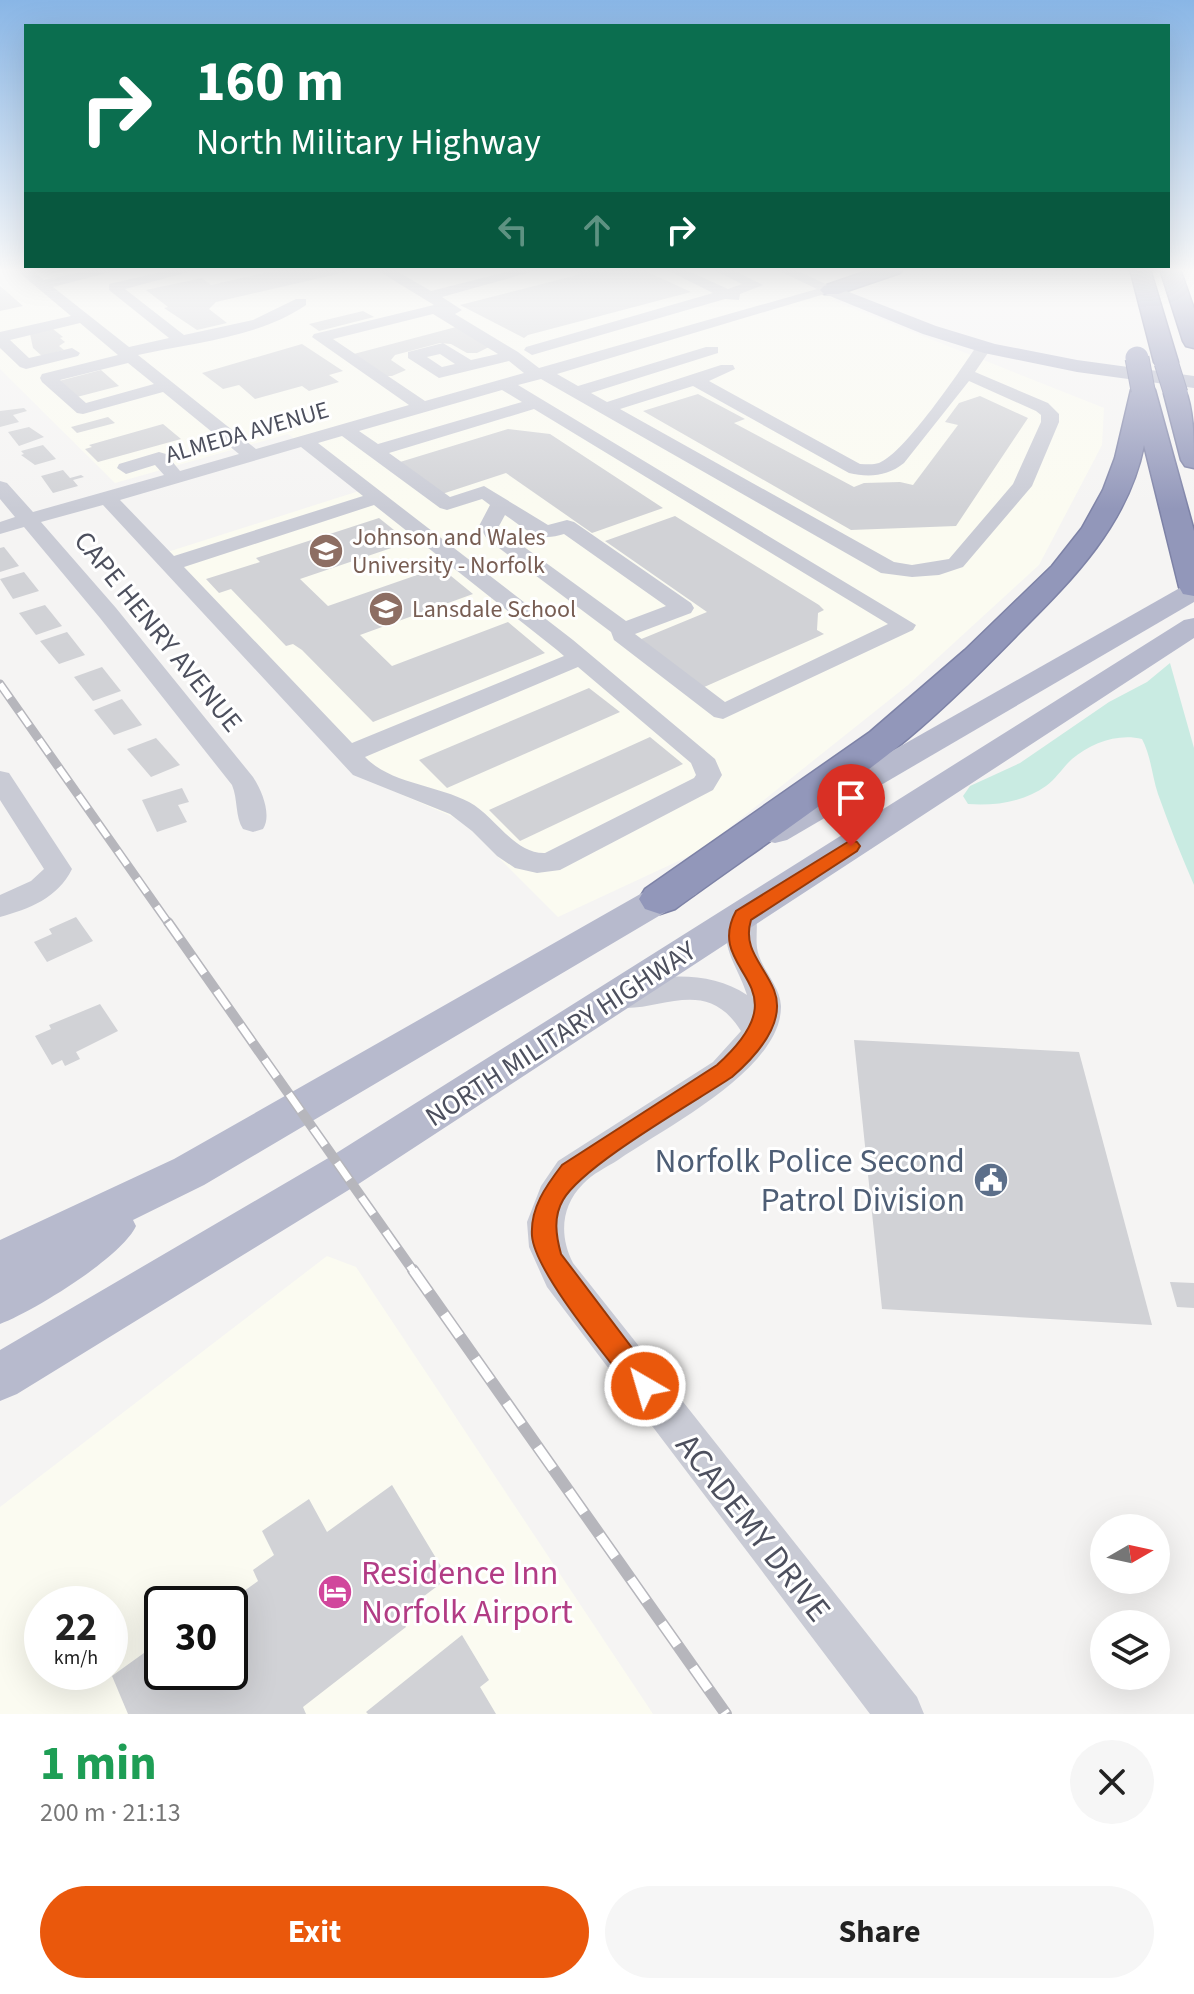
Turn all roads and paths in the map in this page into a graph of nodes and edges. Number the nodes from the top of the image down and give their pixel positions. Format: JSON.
{"nodes":[{"id":1,"x":11,"y":349,"type":"edge"},
{"id":2,"x":119,"y":349,"type":"edge"},
{"id":3,"x":337,"y":349,"type":"edge"},
{"id":4,"x":439,"y":349,"type":"edge"},
{"id":5,"x":444,"y":349,"type":"edge"},
{"id":6,"x":502,"y":349,"type":"edge"},
{"id":7,"x":536,"y":349,"type":"edge"},
{"id":8,"x":628,"y":349,"type":"edge"},
{"id":9,"x":696,"y":349,"type":"edge"},
{"id":10,"x":983,"y":349,"type":"edge"},
{"id":11,"x":989,"y":349,"type":"edge"},
{"id":12,"x":1162,"y":349,"type":"edge"},
{"id":13,"x":111,"y":350,"type":"junction"},
{"id":14,"x":532,"y":350,"type":"joint"},
{"id":15,"x":1136,"y":351,"type":"dead end"},
{"id":16,"x":512,"y":355,"type":"junction"},
{"id":17,"x":711,"y":357,"type":"junction"},
{"id":18,"x":468,"y":366,"type":"junction"},
{"id":19,"x":568,"y":366,"type":"junction"},
{"id":20,"x":439,"y":373,"type":"junction"},
{"id":21,"x":540,"y":374,"type":"junction"},
{"id":22,"x":967,"y":374,"type":"junction"},
{"id":23,"x":695,"y":380,"type":"junction"},
{"id":24,"x":505,"y":384,"type":"junction"},
{"id":25,"x":166,"y":386,"type":"junction"},
{"id":26,"x":393,"y":388,"type":"junction"},
{"id":27,"x":1188,"y":389,"type":"edge"},
{"id":28,"x":1143,"y":390,"type":"junction"},
{"id":29,"x":576,"y":392,"type":"junction"},
{"id":30,"x":536,"y":403,"type":"junction"},
{"id":31,"x":424,"y":408,"type":"junction"},
{"id":32,"x":606,"y":408,"type":"junction"},
{"id":33,"x":346,"y":430,"type":"junction"},
{"id":34,"x":306,"y":442,"type":"junction"},
{"id":35,"x":375,"y":451,"type":"junction"},
{"id":36,"x":254,"y":457,"type":"junction"},
{"id":37,"x":1194,"y":460,"type":"edge"},
{"id":38,"x":126,"y":468,"type":"dead end"},
{"id":39,"x":177,"y":479,"type":"junction"},
{"id":40,"x":0,"y":487,"type":"edge"},
{"id":41,"x":377,"y":498,"type":"junction"},
{"id":42,"x":108,"y":499,"type":"junction"},
{"id":43,"x":501,"y":503,"type":"junction"},
{"id":44,"x":29,"y":520,"type":"junction"},
{"id":45,"x":0,"y":528,"type":"edge"},
{"id":46,"x":171,"y":564,"type":"junction"},
{"id":47,"x":1194,"y":589,"type":"edge"},
{"id":48,"x":1194,"y":626,"type":"edge"},
{"id":49,"x":623,"y":630,"type":"junction"},
{"id":50,"x":580,"y":658,"type":"junction"},
{"id":51,"x":349,"y":754,"type":"junction"},
{"id":52,"x":0,"y":779,"type":"edge"},
{"id":53,"x":253,"y":823,"type":"dead end"},
{"id":54,"x":660,"y":899,"type":"junction"},
{"id":55,"x":0,"y":907,"type":"edge"},
{"id":56,"x":743,"y":916,"type":"junction"},
{"id":57,"x":616,"y":997,"type":"junction"},
{"id":58,"x":759,"y":1032,"type":"junction"},
{"id":59,"x":189,"y":1172,"type":"junction"},
{"id":60,"x":0,"y":1262,"type":"edge"},
{"id":61,"x":0,"y":1302,"type":"edge"},
{"id":62,"x":0,"y":1377,"type":"edge"},
{"id":63,"x":900,"y":1714,"type":"edge"}],
"edges":[{"from":1,"to":13,"type":"street"},
{"from":2,"to":13,"type":"street"},
{"from":3,"to":26,"type":"street"},
{"from":4,"to":20,"type":"street"},
{"from":5,"to":18,"type":"street"},
{"from":6,"to":16,"type":"street"},
{"from":7,"to":14,"type":"street"},
{"from":8,"to":19,"type":"street","name":"ALMEDA AVENUE"},
{"from":9,"to":17,"type":"street"},
{"from":10,"to":22,"type":"street"},
{"from":11,"to":27,"type":"main road"},
{"from":12,"to":27,"type":"highway","bridge":true},
{"from":13,"to":25,"type":"street"},
{"from":13,"to":25,"type":"street"},
{"from":14,"to":19,"type":"street"},
{"from":15,"to":28,"type":"highway","bridge":true},
{"from":16,"to":18,"type":"street"},
{"from":16,"to":21,"type":"street"},
{"from":17,"to":23,"type":"street"},
{"from":17,"to":29,"type":"street"},
{"from":18,"to":20,"type":"street"},
{"from":19,"to":21,"type":"street","name":"ALMEDA AVENUE"},
{"from":20,"to":26,"type":"street"},
{"from":21,"to":24,"type":"street","name":"ALMEDA AVENUE"},
{"from":21,"to":29,"type":"street"},
{"from":22,"to":23,"type":"street"},
{"from":22,"to":32,"type":"street"},
{"from":23,"to":32,"type":"street"},
{"from":24,"to":30,"type":"street"},
{"from":24,"to":31,"type":"street","name":"ALMEDA AVENUE"},
{"from":25,"to":36,"type":"street"},
{"from":26,"to":31,"type":"street"},
{"from":27,"to":37,"type":"highway"},
{"from":28,"to":47,"type":"highway"},
{"from":28,"to":54,"type":"highway"},
{"from":29,"to":32,"type":"street"},
{"from":30,"to":35,"type":"street"},
{"from":30,"to":49,"type":"street"},
{"from":31,"to":33,"type":"street","name":"ALMEDA AVENUE"},
{"from":33,"to":34,"type":"street","name":"ALMEDA AVENUE"},
{"from":33,"to":35,"type":"street"},
{"from":34,"to":36,"type":"street","name":"ALMEDA AVENUE"},
{"from":34,"to":41,"type":"street"},
{"from":35,"to":43,"type":"street"},
{"from":36,"to":39,"type":"street","name":"ALMEDA AVENUE"},
{"from":38,"to":39,"type":"street"},
{"from":39,"to":42,"type":"street","name":"ALMEDA AVENUE"},
{"from":40,"to":44,"type":"street","name":"CAPE HENRY AVENUE"},
{"from":41,"to":46,"type":"street"},
{"from":41,"to":50,"type":"street"},
{"from":42,"to":44,"type":"street","name":"ALMEDA AVENUE"},
{"from":42,"to":46,"type":"street"},
{"from":43,"to":49,"type":"street"},
{"from":43,"to":49,"type":"street"},
{"from":44,"to":45,"type":"street","name":"ALMEDA AVENUE"},
{"from":44,"to":53,"type":"street","name":"CAPE HENRY AVENUE"},
{"from":46,"to":51,"type":"street"},
{"from":47,"to":54,"type":"main road","name":"NORTH MILITARY HIGHWAY"},
{"from":48,"to":56,"type":"main road","name":"NORTH MILITARY HIGHWAY"},
{"from":50,"to":51,"type":"street"},
{"from":50,"to":51,"type":"street"},
{"from":52,"to":55,"type":"street"},
{"from":54,"to":59,"type":"main road","name":"NORTH MILITARY HIGHWAY"},
{"from":56,"to":57,"type":"main road","name":"NORTH MILITARY HIGHWAY"},
{"from":56,"to":58,"type":"street"},
{"from":57,"to":58,"type":"street"},
{"from":57,"to":62,"type":"main road","name":"NORTH MILITARY HIGHWAY"},
{"from":58,"to":63,"type":"street","name":"ACADEMY DRIVE"},
{"from":59,"to":60,"type":"main road","name":"NORTH MILITARY HIGHWAY"},
{"from":59,"to":61,"type":"main road"}]}
